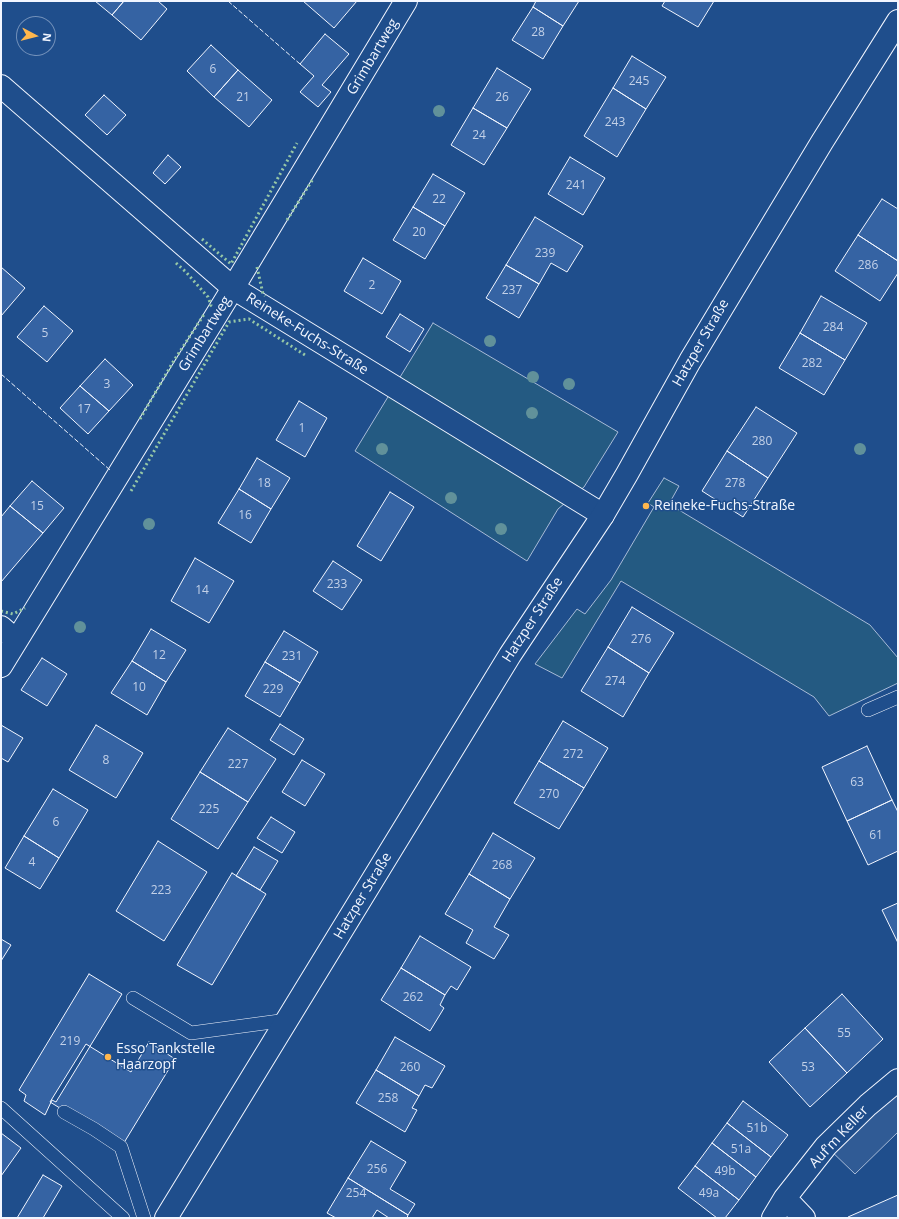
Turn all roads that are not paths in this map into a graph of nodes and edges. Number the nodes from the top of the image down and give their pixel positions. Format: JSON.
{"nodes":[{"id":1,"x":406,"y":1,"type":"edge"},
{"id":2,"x":898,"y":21,"type":"edge"},
{"id":3,"x":1,"y":86,"type":"edge"},
{"id":4,"x":233,"y":288,"type":"junction"},
{"id":5,"x":603,"y":515,"type":"junction"},
{"id":6,"x":9,"y":633,"type":"edge"},
{"id":7,"x":1,"y":666,"type":"edge"},
{"id":8,"x":898,"y":697,"type":"edge"},
{"id":9,"x":868,"y":710,"type":"dead end"},
{"id":10,"x":133,"y":998,"type":"dead end"},
{"id":11,"x":287,"y":1020,"type":"junction"},
{"id":12,"x":898,"y":1080,"type":"edge"},
{"id":13,"x":1,"y":1108,"type":"edge"},
{"id":14,"x":64,"y":1112,"type":"dead end"},
{"id":15,"x":785,"y":1198,"type":"junction"},
{"id":16,"x":123,"y":1218,"type":"edge"},
{"id":17,"x":144,"y":1218,"type":"edge"},
{"id":18,"x":166,"y":1218,"type":"edge"},
{"id":19,"x":773,"y":1218,"type":"edge"},
{"id":20,"x":804,"y":1218,"type":"edge"}],
"edges":[{"from":1,"to":4,"type":"street","name":"Grimbartweg"},
{"from":2,"to":5,"type":"street","name":"Hatzper Straße"},
{"from":3,"to":4,"type":"street","name":"Reineke-Fuchs-Straße"},
{"from":4,"to":5,"type":"street","name":"Reineke-Fuchs-Straße"},
{"from":4,"to":6,"type":"street","name":"Grimbartweg"},
{"from":5,"to":11,"type":"street","name":"Hatzper Straße"},
{"from":6,"to":7,"type":"street","name":"Grimbartweg"},
{"from":8,"to":9,"type":"lane"},
{"from":10,"to":11,"type":"lane"},
{"from":11,"to":18,"type":"street","name":"Hatzper Straße"},
{"from":12,"to":15,"type":"street","name":"Auf'm Keller"},
{"from":13,"to":16,"type":"lane"},
{"from":14,"to":17,"type":"lane"},
{"from":15,"to":19,"type":"street","name":"Auf'm Keller"},
{"from":15,"to":20,"type":"street"}]}
